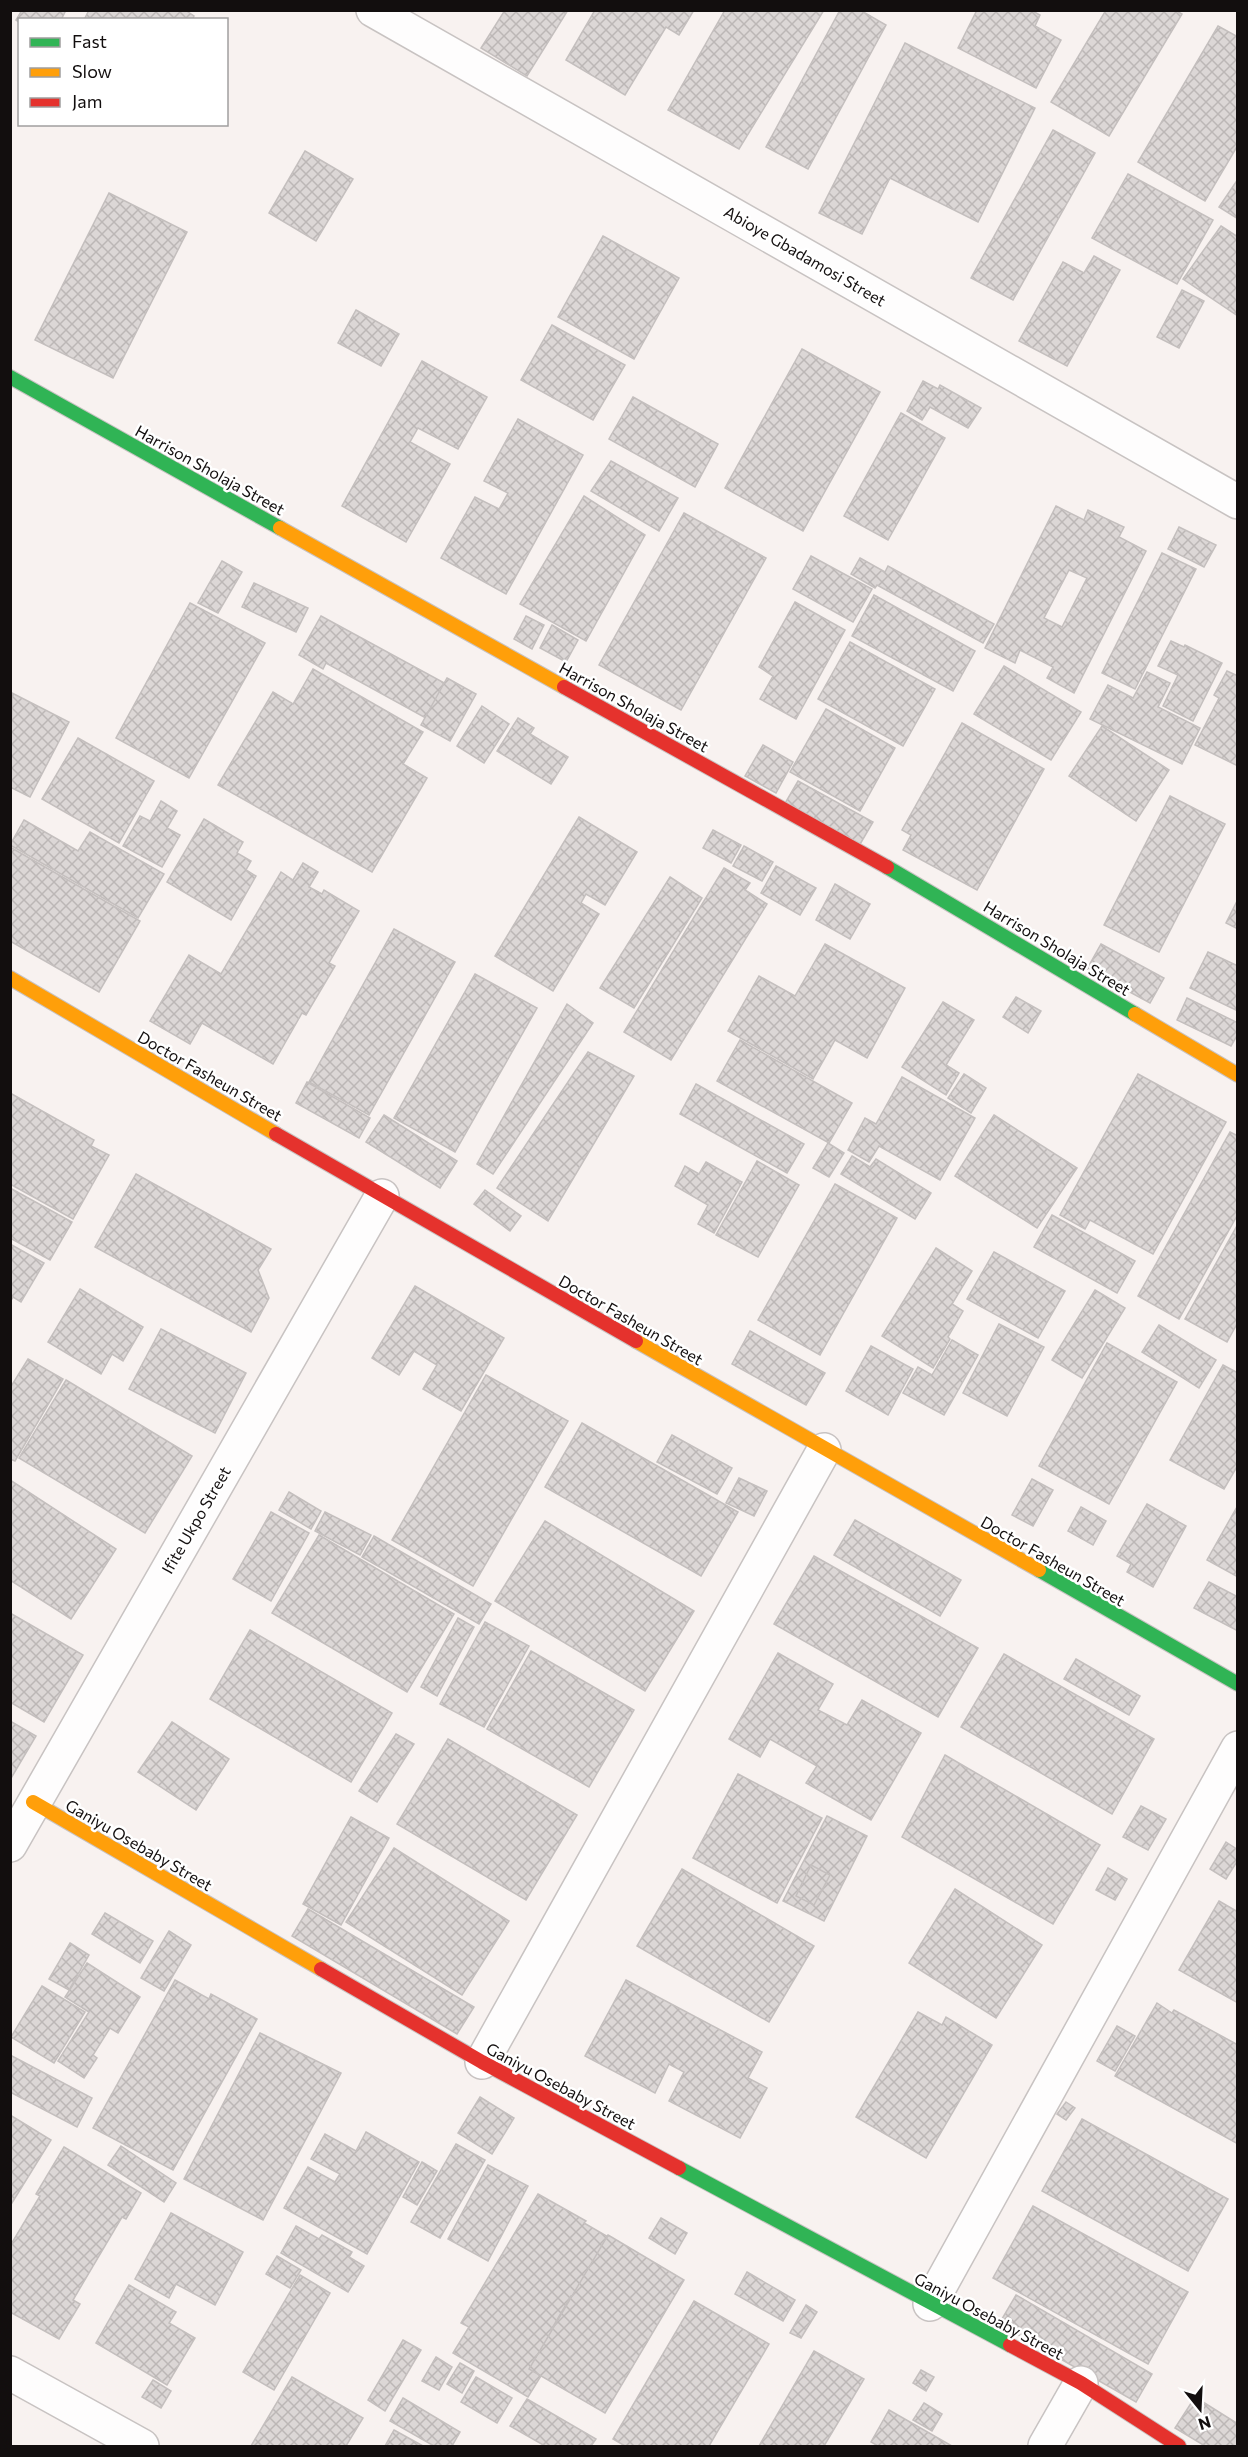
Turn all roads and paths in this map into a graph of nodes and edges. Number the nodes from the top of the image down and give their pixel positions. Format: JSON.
{"nodes":[{"id":1,"x":373,"y":10,"type":"edge"},
{"id":2,"x":10,"y":377,"type":"edge"},
{"id":3,"x":1238,"y":502,"type":"edge"},
{"id":4,"x":10,"y":978,"type":"edge"},
{"id":5,"x":1238,"y":1075,"type":"edge"},
{"id":6,"x":382,"y":1196,"type":"junction"},
{"id":7,"x":824,"y":1450,"type":"junction"},
{"id":8,"x":1238,"y":1684,"type":"edge"},
{"id":9,"x":1238,"y":1748,"type":"edge"},
{"id":10,"x":33,"y":1802,"type":"junction"},
{"id":11,"x":10,"y":1845,"type":"edge"},
{"id":12,"x":482,"y":2062,"type":"junction"},
{"id":13,"x":930,"y":2304,"type":"junction"},
{"id":14,"x":10,"y":2373,"type":"edge"},
{"id":15,"x":1081,"y":2383,"type":"junction"},
{"id":16,"x":142,"y":2446,"type":"edge"},
{"id":17,"x":1045,"y":2446,"type":"edge"},
{"id":18,"x":1179,"y":2446,"type":"edge"}],
"edges":[{"from":1,"to":3,"type":"street","name":"Abioye Gbadamosi Street"},
{"from":2,"to":5,"type":"street","name":"Harrison Sholaja Street"},
{"from":4,"to":6,"type":"street","name":"Doctor Fasheun Street"},
{"from":6,"to":7,"type":"street","name":"Doctor Fasheun Street"},
{"from":6,"to":10,"type":"street","name":"Ifite Ukpo Street"},
{"from":7,"to":8,"type":"street","name":"Doctor Fasheun Street"},
{"from":7,"to":12,"type":"street"},
{"from":9,"to":13,"type":"street"},
{"from":10,"to":11,"type":"street","name":"Ifite Ukpo Street"},
{"from":10,"to":12,"type":"street","name":"Ganiyu Osebaby Street"},
{"from":12,"to":13,"type":"street","name":"Ganiyu Osebaby Street"},
{"from":13,"to":15,"type":"street","name":"Ganiyu Osebaby Street"},
{"from":14,"to":16,"type":"street"},
{"from":15,"to":17,"type":"street"},
{"from":15,"to":18,"type":"street","name":"Ganiyu Osebaby Street"}]}
